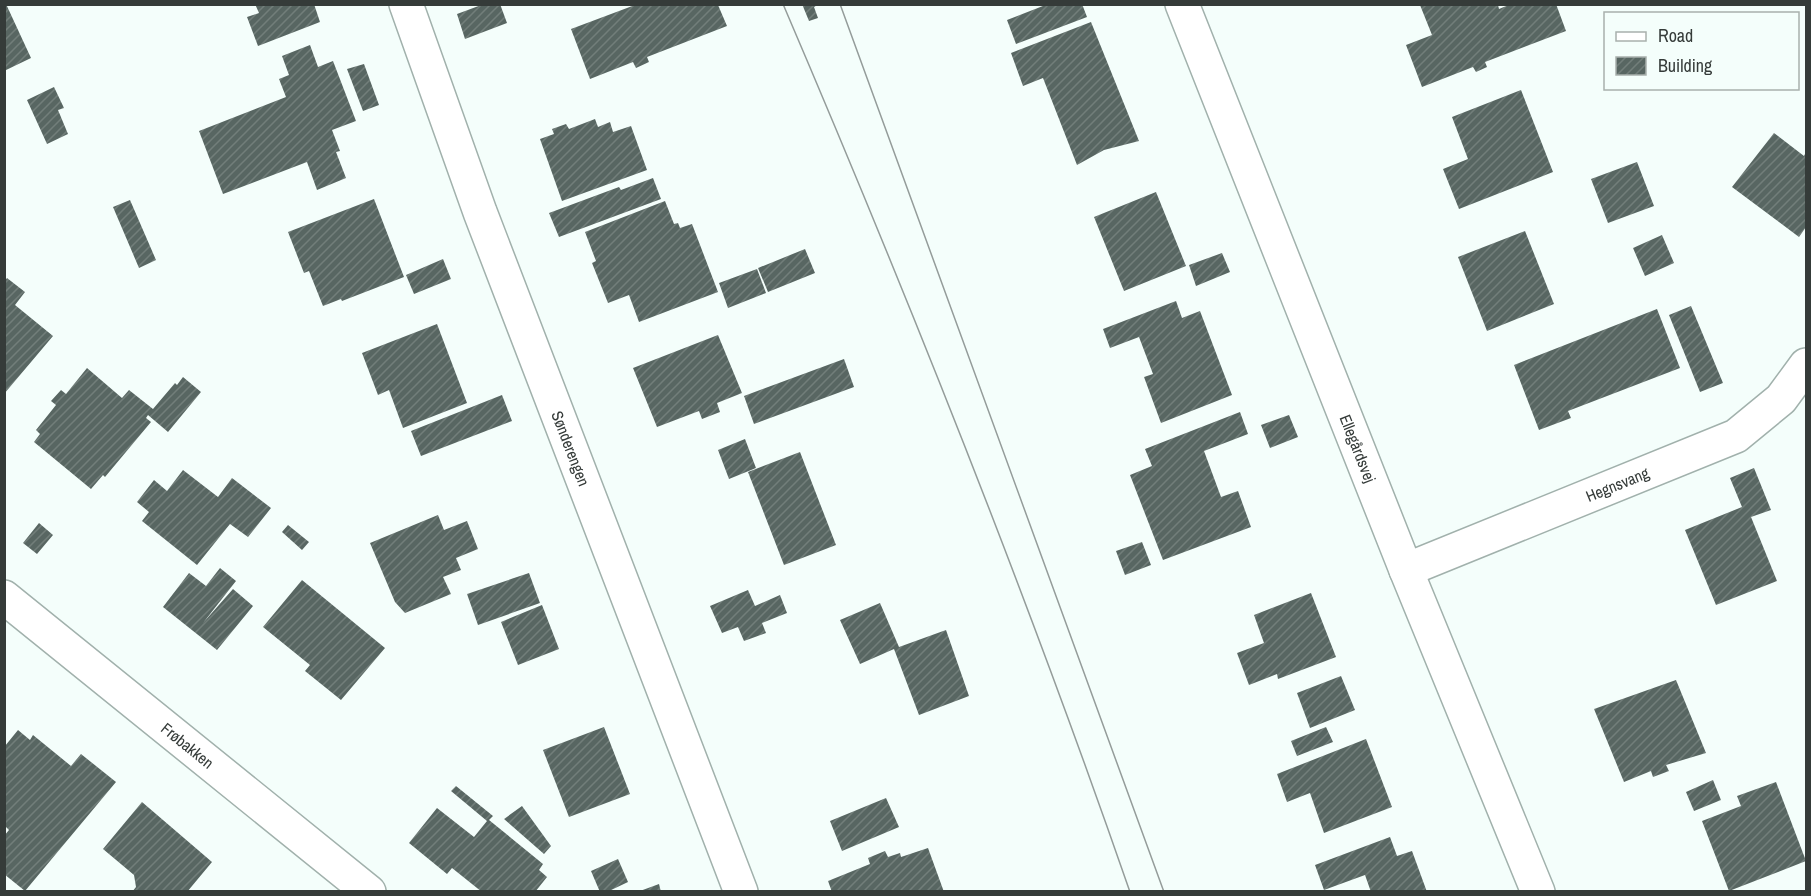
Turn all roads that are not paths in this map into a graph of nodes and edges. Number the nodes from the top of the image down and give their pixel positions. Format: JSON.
{"nodes":[{"id":1,"x":406,"y":4,"type":"edge"},
{"id":2,"x":1182,"y":4,"type":"edge"},
{"id":3,"x":1806,"y":365,"type":"edge"},
{"id":4,"x":1406,"y":570,"type":"junction"},
{"id":5,"x":4,"y":597,"type":"edge"},
{"id":6,"x":369,"y":891,"type":"edge"},
{"id":7,"x":741,"y":891,"type":"edge"},
{"id":8,"x":1538,"y":891,"type":"edge"}],
"edges":[{"from":1,"to":7,"type":"street","name":"Sønderengen"},
{"from":2,"to":4,"type":"street","name":"Ellegårdsvej"},
{"from":3,"to":4,"type":"street","name":"Hegnsvang"},
{"from":4,"to":8,"type":"street","name":"Ellegårdsvej"},
{"from":5,"to":6,"type":"street","name":"Frøbakken"}]}
